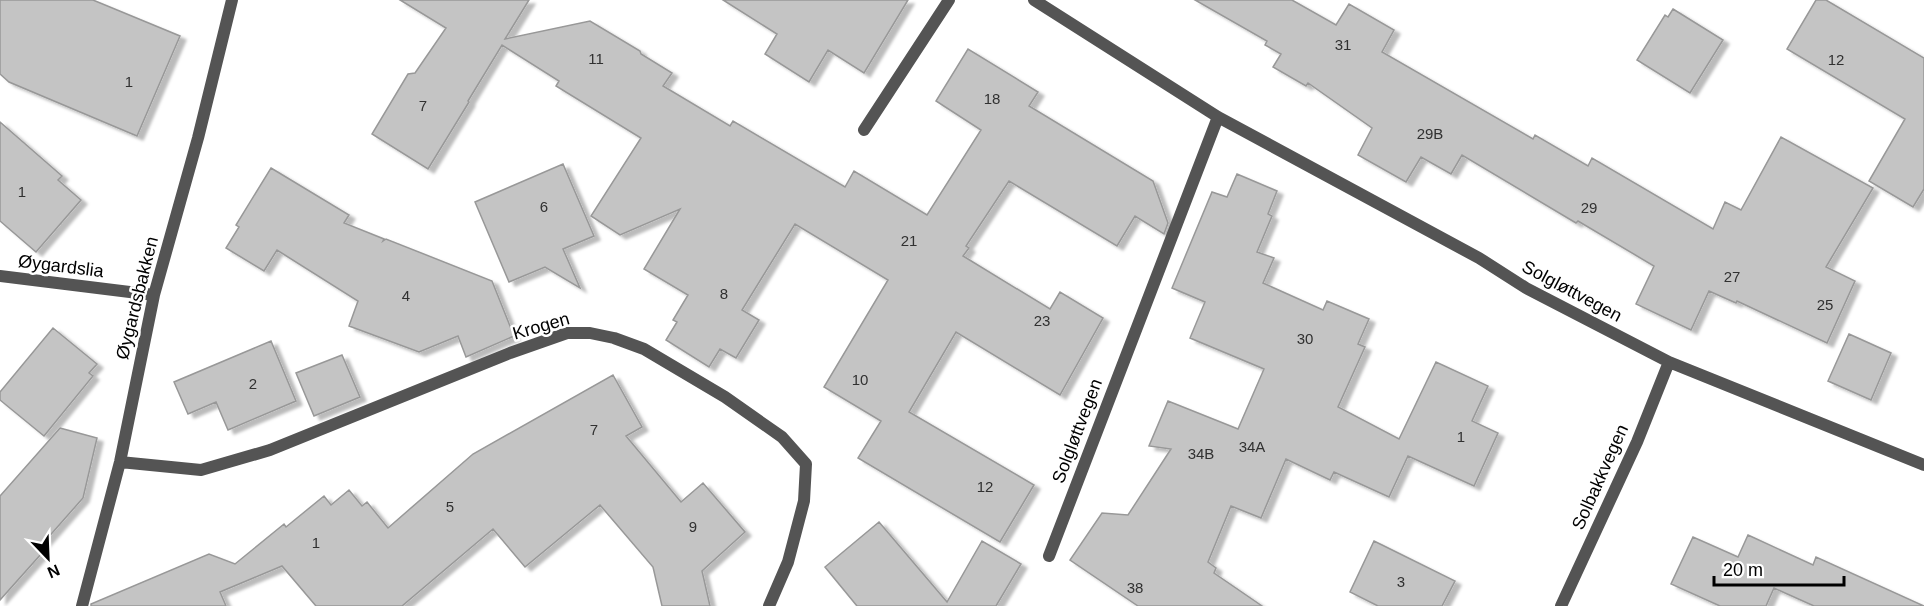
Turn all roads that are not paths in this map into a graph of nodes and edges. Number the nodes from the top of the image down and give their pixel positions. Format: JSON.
{"nodes":[{"id":1,"x":232,"y":0,"type":"edge"},
{"id":2,"x":949,"y":0,"type":"edge"},
{"id":3,"x":1034,"y":0,"type":"edge"},
{"id":4,"x":1218,"y":117,"type":"junction"},
{"id":5,"x":864,"y":129,"type":"dead end"},
{"id":6,"x":0,"y":276,"type":"edge"},
{"id":7,"x":154,"y":295,"type":"junction"},
{"id":8,"x":1669,"y":362,"type":"junction"},
{"id":9,"x":120,"y":462,"type":"junction"},
{"id":10,"x":1924,"y":465,"type":"edge"},
{"id":11,"x":1049,"y":556,"type":"dead end"},
{"id":12,"x":82,"y":606,"type":"edge"},
{"id":13,"x":769,"y":606,"type":"edge"},
{"id":14,"x":1561,"y":606,"type":"edge"}],
"edges":[{"from":1,"to":7,"type":"street","name":"Øygardsbakken"},
{"from":2,"to":5,"type":"street"},
{"from":3,"to":4,"type":"street","name":"Solgløttvegen"},
{"from":4,"to":8,"type":"street","name":"Solgløttvegen"},
{"from":4,"to":11,"type":"street","name":"Solgløttvegen"},
{"from":6,"to":7,"type":"street","name":"Øygardslia"},
{"from":7,"to":9,"type":"street","name":"Øygardsbakken"},
{"from":8,"to":10,"type":"street","name":"Solgløttvegen"},
{"from":8,"to":14,"type":"street","name":"Solbakkvegen"},
{"from":9,"to":12,"type":"street","name":"Øygardsbakken"},
{"from":9,"to":13,"type":"street","name":"Krogen"}]}
